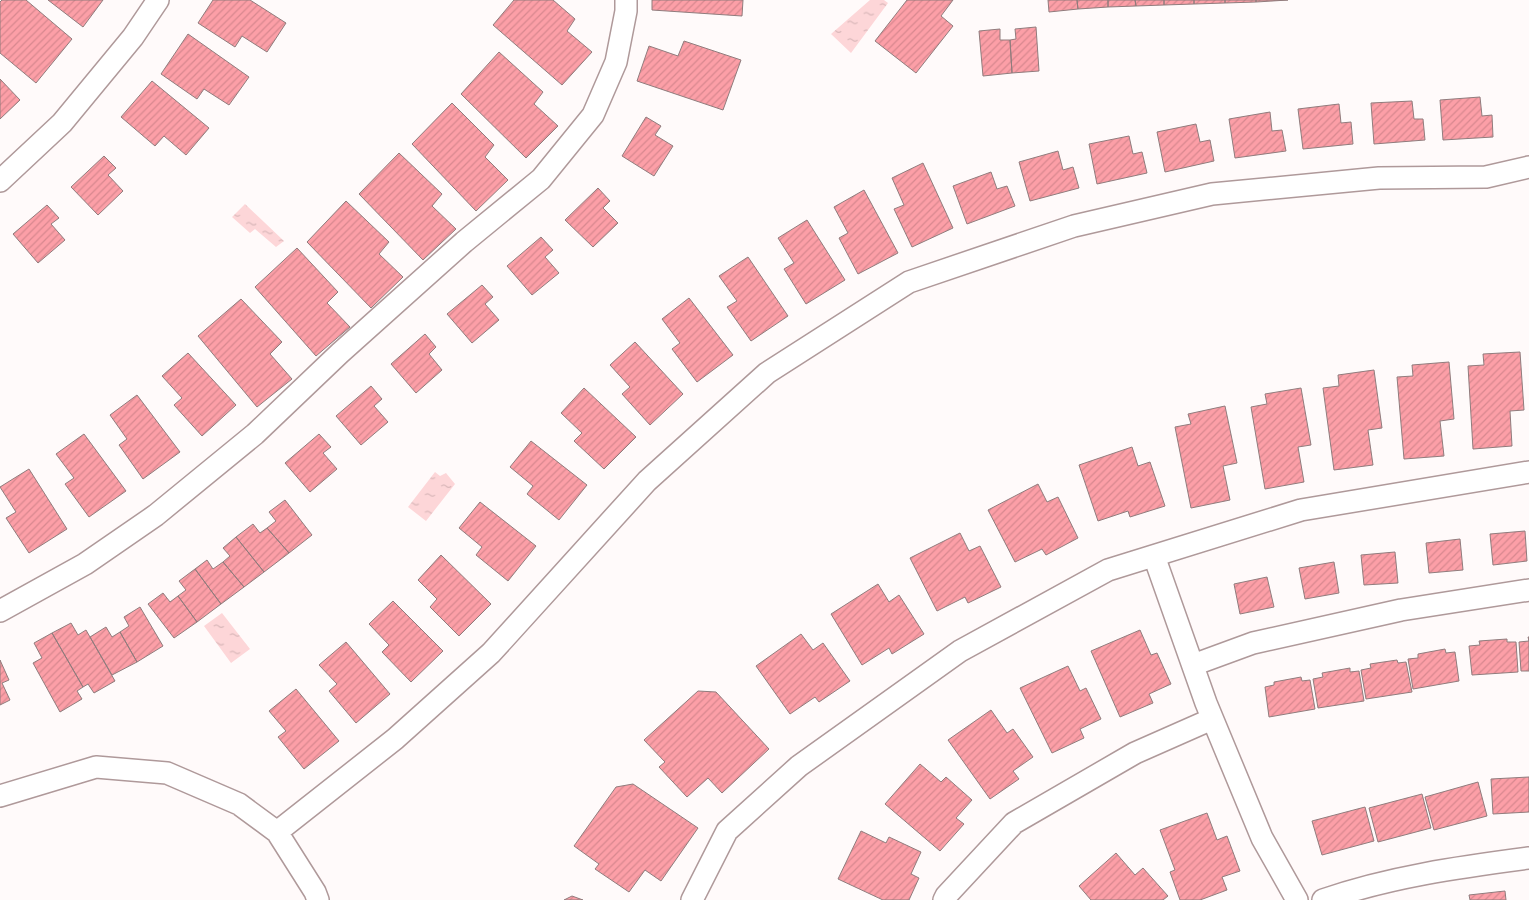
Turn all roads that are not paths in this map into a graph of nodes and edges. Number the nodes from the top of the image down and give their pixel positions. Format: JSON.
{"nodes":[{"id":1,"x":158,"y":0,"type":"edge"},
{"id":2,"x":626,"y":0,"type":"edge"},
{"id":3,"x":1529,"y":167,"type":"edge"},
{"id":4,"x":0,"y":181,"type":"edge"},
{"id":5,"x":1529,"y":472,"type":"edge"},
{"id":6,"x":1154,"y":556,"type":"junction"},
{"id":7,"x":1529,"y":590,"type":"edge"},
{"id":8,"x":0,"y":611,"type":"edge"},
{"id":9,"x":1193,"y":665,"type":"junction"},
{"id":10,"x":1212,"y":719,"type":"junction"},
{"id":11,"x":0,"y":796,"type":"edge"},
{"id":12,"x":277,"y":832,"type":"junction"},
{"id":13,"x":1529,"y":858,"type":"edge"},
{"id":14,"x":318,"y":900,"type":"edge"},
{"id":15,"x":692,"y":900,"type":"edge"},
{"id":16,"x":944,"y":900,"type":"edge"},
{"id":17,"x":1296,"y":900,"type":"edge"},
{"id":18,"x":1323,"y":900,"type":"edge"}],
"edges":[{"from":1,"to":4,"type":"street"},
{"from":2,"to":8,"type":"street"},
{"from":3,"to":12,"type":"street"},
{"from":5,"to":6,"type":"street"},
{"from":6,"to":9,"type":"street"},
{"from":6,"to":15,"type":"street"},
{"from":7,"to":9,"type":"street"},
{"from":9,"to":10,"type":"street"},
{"from":10,"to":16,"type":"street"},
{"from":10,"to":17,"type":"street"},
{"from":11,"to":12,"type":"street"},
{"from":12,"to":14,"type":"street"},
{"from":13,"to":18,"type":"street"}]}
